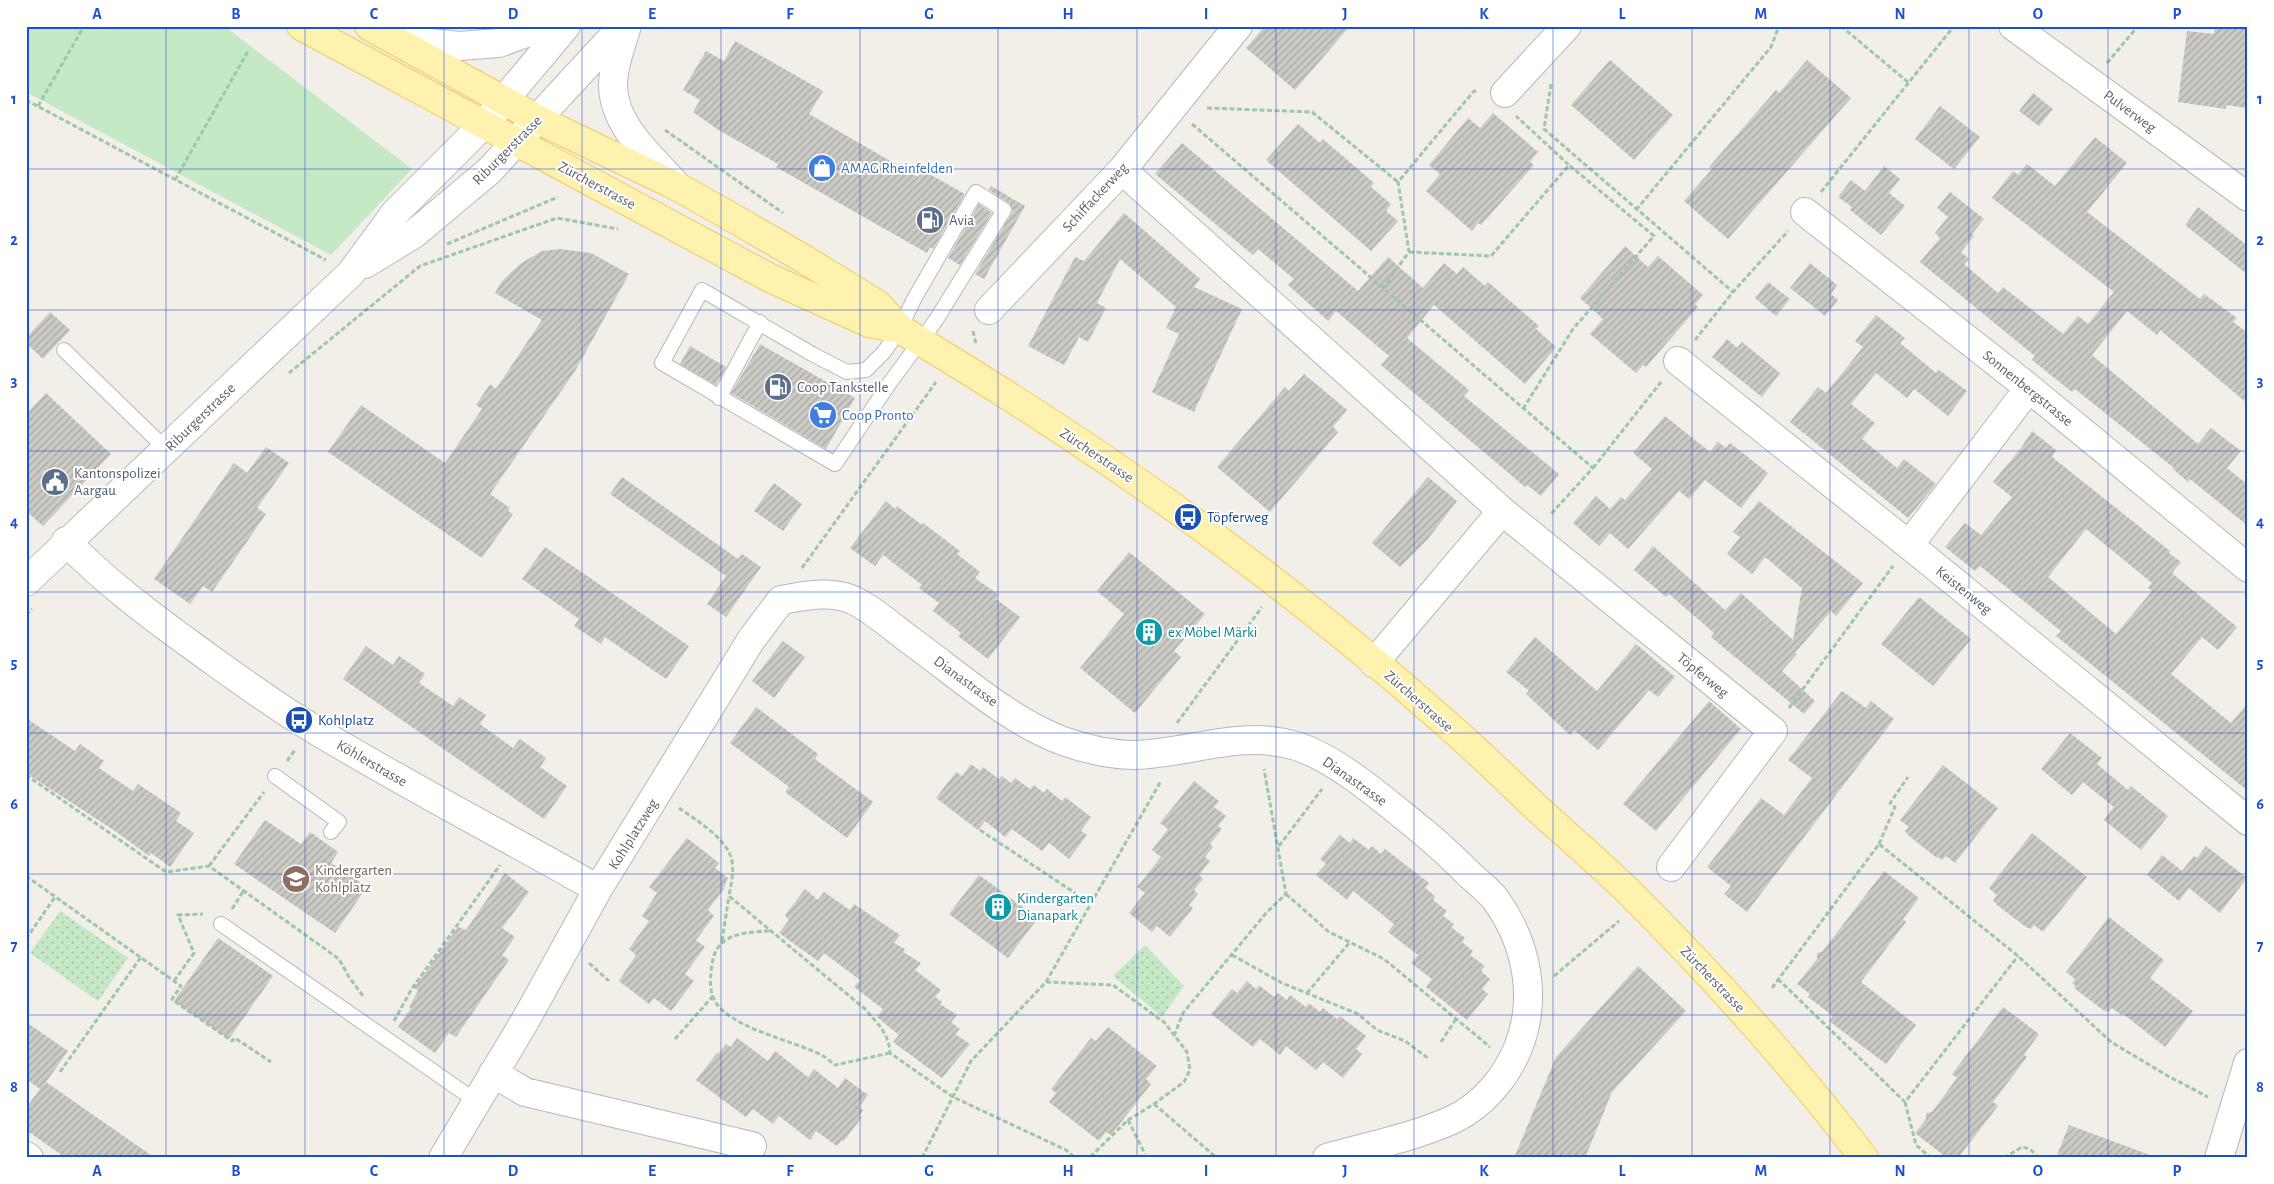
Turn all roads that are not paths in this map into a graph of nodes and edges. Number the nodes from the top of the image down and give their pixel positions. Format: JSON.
{"nodes":[{"id":1,"x":301,"y":26,"type":"edge"},
{"id":2,"x":369,"y":26,"type":"edge"},
{"id":3,"x":545,"y":26,"type":"edge"},
{"id":4,"x":566,"y":26,"type":"edge"},
{"id":5,"x":625,"y":26,"type":"edge"},
{"id":6,"x":1238,"y":26,"type":"edge"},
{"id":7,"x":1567,"y":26,"type":"edge"},
{"id":8,"x":2013,"y":26,"type":"edge"},
{"id":9,"x":393,"y":39,"type":"junction"},
{"id":10,"x":1505,"y":92,"type":"road end"},
{"id":11,"x":504,"y":102,"type":"junction"},
{"id":12,"x":539,"y":120,"type":"junction"},
{"id":13,"x":483,"y":125,"type":"junction"},
{"id":14,"x":518,"y":143,"type":"junction"},
{"id":15,"x":1122,"y":170,"type":"junction"},
{"id":16,"x":678,"y":187,"type":"junction"},
{"id":17,"x":2248,"y":196,"type":"edge"},
{"id":18,"x":1805,"y":212,"type":"road end"},
{"id":19,"x":351,"y":273,"type":"junction"},
{"id":20,"x":989,"y":310,"type":"road end"},
{"id":21,"x":760,"y":322,"type":"junction"},
{"id":22,"x":910,"y":336,"type":"junction"},
{"id":23,"x":64,"y":350,"type":"dead end"},
{"id":24,"x":1678,"y":361,"type":"road end"},
{"id":25,"x":2029,"y":388,"type":"junction"},
{"id":26,"x":719,"y":398,"type":"junction"},
{"id":27,"x":166,"y":449,"type":"junction"},
{"id":28,"x":1502,"y":511,"type":"junction"},
{"id":29,"x":66,"y":541,"type":"junction"},
{"id":30,"x":1908,"y":545,"type":"junction"},
{"id":31,"x":2248,"y":568,"type":"edge"},
{"id":32,"x":32,"y":592,"type":"edge"},
{"id":33,"x":781,"y":600,"type":"joint"},
{"id":34,"x":1374,"y":663,"type":"junction"},
{"id":35,"x":275,"y":776,"type":"road end"},
{"id":36,"x":2248,"y":821,"type":"edge"},
{"id":37,"x":331,"y":832,"type":"dead end"},
{"id":38,"x":1672,"y":867,"type":"dead end"},
{"id":39,"x":598,"y":889,"type":"junction"},
{"id":40,"x":221,"y":924,"type":"road end"},
{"id":41,"x":2248,"y":1063,"type":"edge"},
{"id":42,"x":493,"y":1073,"type":"junction"},
{"id":43,"x":476,"y":1101,"type":"junction"},
{"id":44,"x":752,"y":1146,"type":"dead end"},
{"id":45,"x":26,"y":1156,"type":"edge"},
{"id":46,"x":29,"y":1158,"type":"edge"},
{"id":47,"x":443,"y":1158,"type":"edge"},
{"id":48,"x":1327,"y":1158,"type":"edge"},
{"id":49,"x":1864,"y":1158,"type":"edge"},
{"id":50,"x":2219,"y":1158,"type":"edge"}],
"edges":[{"from":1,"to":13,"type":"main road","name":"Zürcherstrasse"},
{"from":2,"to":9,"type":"main road","name":"Zürcherstrasse"},
{"from":3,"to":9,"type":"street"},
{"from":4,"to":11,"type":"street","name":"Riburgerstrasse"},
{"from":5,"to":12,"type":"street","name":"Riburgerstrasse"},
{"from":5,"to":16,"type":"street","name":"Riburgerstrasse"},
{"from":6,"to":15,"type":"street","name":"Schiffackerweg"},
{"from":7,"to":10,"type":"street"},
{"from":8,"to":17,"type":"street","name":"Pulverweg"},
{"from":9,"to":11,"type":"main road","name":"Zürcherstrasse"},
{"from":11,"to":12,"type":"main road","name":"Zürcherstrasse"},
{"from":11,"to":13,"type":"street","name":"Riburgerstrasse"},
{"from":12,"to":14,"type":"street","name":"Riburgerstrasse"},
{"from":12,"to":16,"type":"main road","name":"Zürcherstrasse"},
{"from":13,"to":14,"type":"main road","name":"Zürcherstrasse"},
{"from":13,"to":19,"type":"street","name":"Riburgerstrasse"},
{"from":14,"to":19,"type":"street","name":"Riburgerstrasse"},
{"from":14,"to":22,"type":"main road","name":"Zürcherstrasse"},
{"from":15,"to":20,"type":"street","name":"Schiffackerweg"},
{"from":15,"to":28,"type":"street","name":"Töpferweg"},
{"from":16,"to":22,"type":"main road","name":"Zürcherstrasse"},
{"from":18,"to":25,"type":"street","name":"Sonnenbergstrasse"},
{"from":19,"to":27,"type":"street","name":"Riburgerstrasse"},
{"from":21,"to":22,"type":"lane"},
{"from":21,"to":26,"type":"lane"},
{"from":21,"to":26,"type":"lane"},
{"from":22,"to":22,"type":"lane"},
{"from":22,"to":26,"type":"lane"},
{"from":22,"to":34,"type":"main road","name":"Zürcherstrasse"},
{"from":23,"to":27,"type":"lane"},
{"from":24,"to":30,"type":"street","name":"Keistenweg"},
{"from":25,"to":30,"type":"street"},
{"from":25,"to":31,"type":"street","name":"Sonnenbergstrasse"},
{"from":27,"to":29,"type":"street","name":"Riburgerstrasse"},
{"from":28,"to":34,"type":"street"},
{"from":28,"to":38,"type":"street","name":"Töpferweg"},
{"from":29,"to":32,"type":"street","name":"Riburgerstrasse"},
{"from":29,"to":39,"type":"street","name":"Köhlerstrasse"},
{"from":30,"to":36,"type":"street","name":"Keistenweg"},
{"from":33,"to":39,"type":"street","name":"Kohlplatzweg"},
{"from":33,"to":48,"type":"street","name":"Dianastrasse"},
{"from":34,"to":49,"type":"main road","name":"Zürcherstrasse"},
{"from":35,"to":37,"type":"lane"},
{"from":39,"to":42,"type":"street","name":"Kohlplatzweg"},
{"from":40,"to":43,"type":"lane"},
{"from":41,"to":50,"type":"street"},
{"from":42,"to":43,"type":"street","name":"Kohlplatzweg"},
{"from":42,"to":44,"type":"street"},
{"from":43,"to":47,"type":"street","name":"Kohlplatzweg"},
{"from":45,"to":46,"type":"street"}]}
